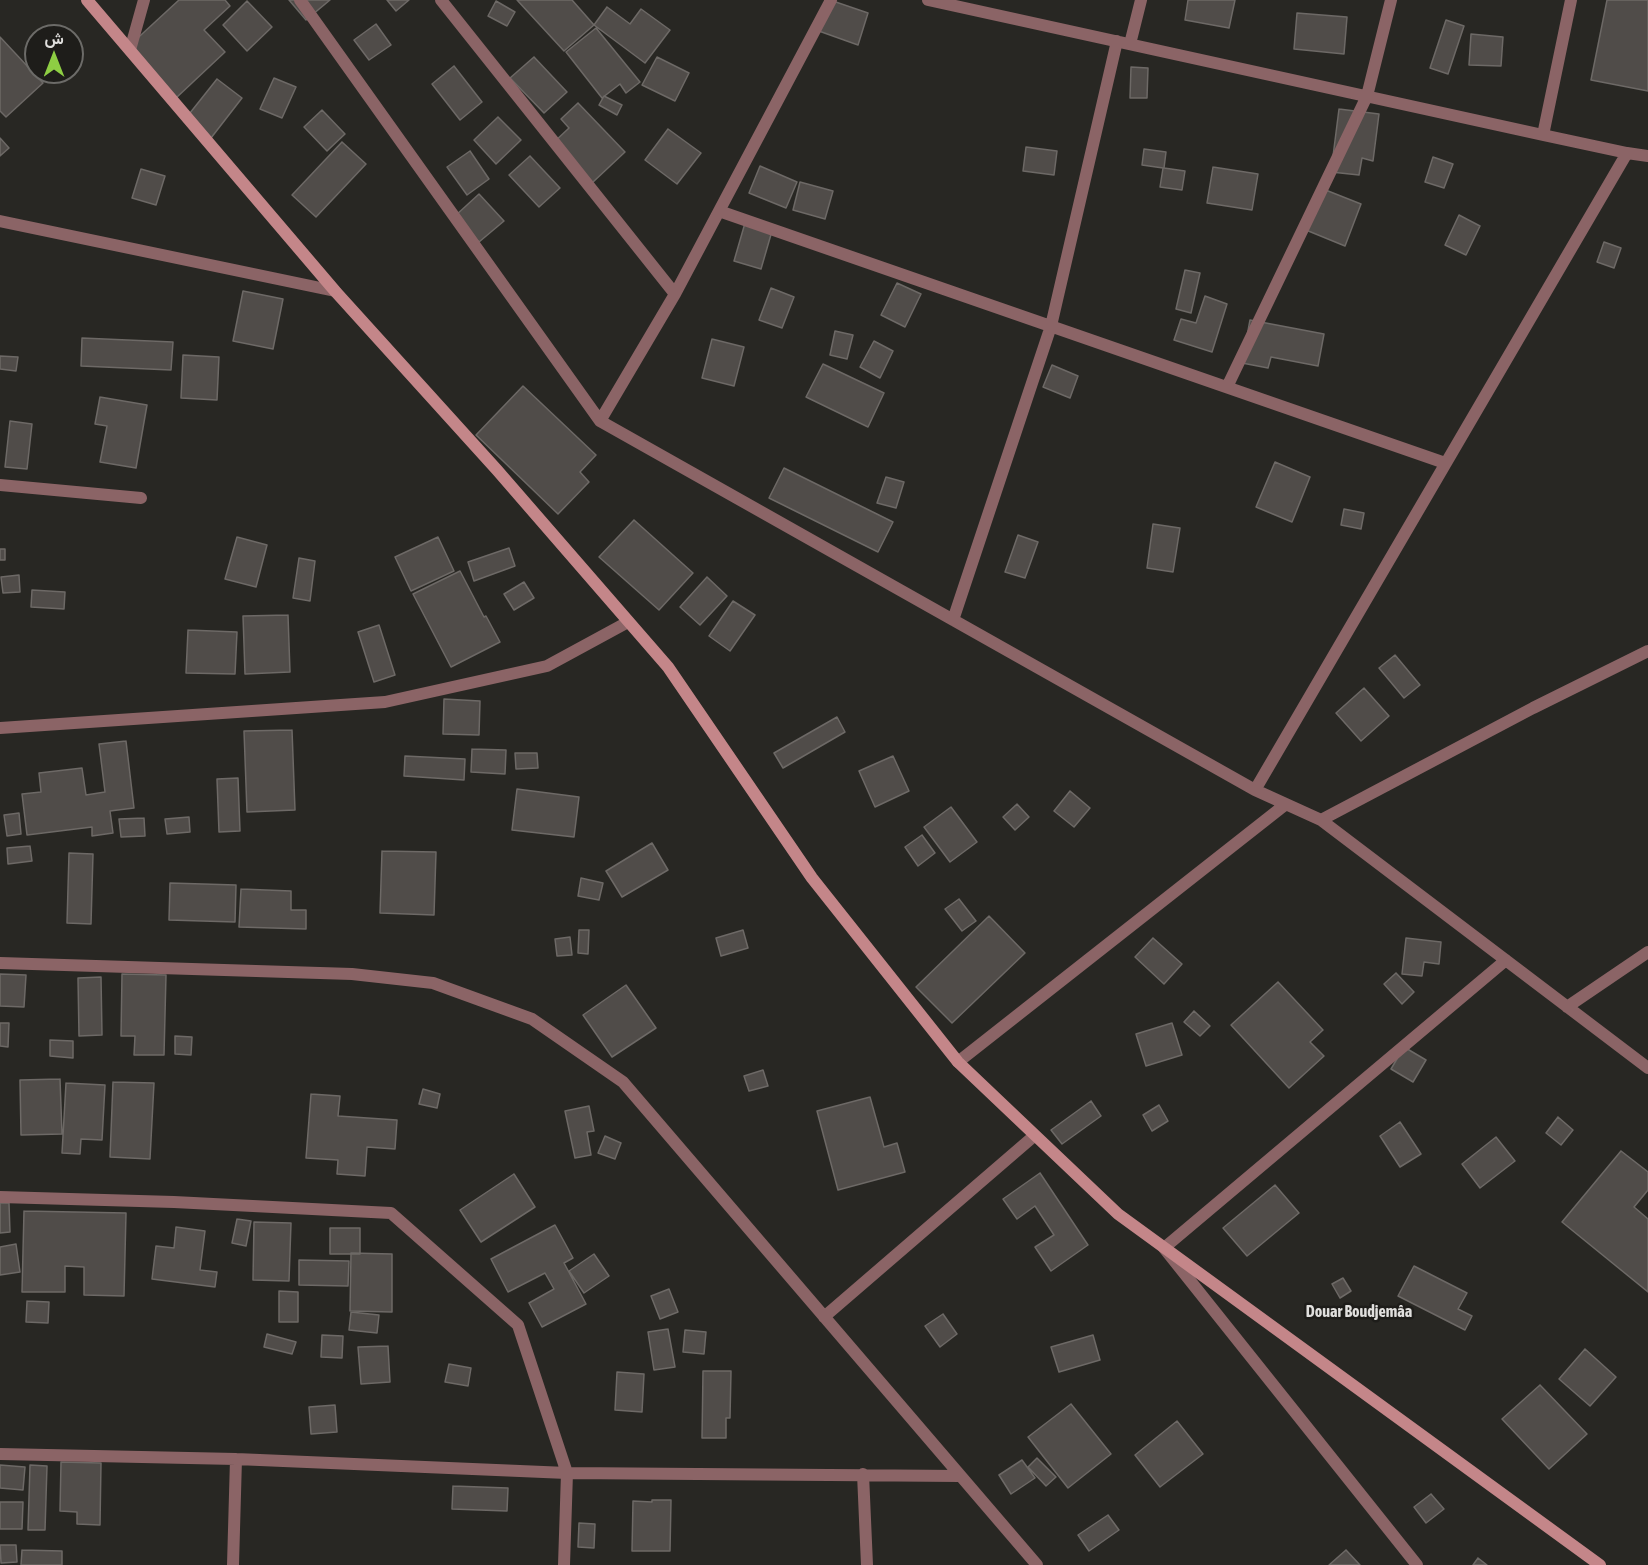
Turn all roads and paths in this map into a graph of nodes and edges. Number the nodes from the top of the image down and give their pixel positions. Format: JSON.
{"nodes":[{"id":1,"x":87,"y":0,"type":"edge"},
{"id":2,"x":144,"y":0,"type":"edge"},
{"id":3,"x":300,"y":0,"type":"edge"},
{"id":4,"x":441,"y":0,"type":"edge"},
{"id":5,"x":831,"y":0,"type":"edge"},
{"id":6,"x":928,"y":0,"type":"edge"},
{"id":7,"x":1141,"y":0,"type":"edge"},
{"id":8,"x":1391,"y":0,"type":"edge"},
{"id":9,"x":1571,"y":0,"type":"edge"},
{"id":10,"x":1117,"y":41,"type":"junction"},
{"id":11,"x":1130,"y":44,"type":"junction"},
{"id":12,"x":130,"y":50,"type":"junction"},
{"id":13,"x":1367,"y":96,"type":"junction"},
{"id":14,"x":1544,"y":135,"type":"junction"},
{"id":15,"x":1627,"y":153,"type":"junction"},
{"id":16,"x":1648,"y":156,"type":"edge"},
{"id":17,"x":720,"y":211,"type":"junction"},
{"id":18,"x":0,"y":221,"type":"edge"},
{"id":19,"x":334,"y":291,"type":"junction"},
{"id":20,"x":675,"y":294,"type":"junction"},
{"id":21,"x":1051,"y":326,"type":"junction"},
{"id":22,"x":1227,"y":387,"type":"junction"},
{"id":23,"x":600,"y":421,"type":"junction"},
{"id":24,"x":1445,"y":463,"type":"junction"},
{"id":25,"x":0,"y":485,"type":"edge"},
{"id":26,"x":141,"y":498,"type":"dead end"},
{"id":27,"x":953,"y":620,"type":"junction"},
{"id":28,"x":628,"y":622,"type":"junction"},
{"id":29,"x":1648,"y":651,"type":"edge"},
{"id":30,"x":0,"y":728,"type":"edge"},
{"id":31,"x":1255,"y":790,"type":"junction"},
{"id":32,"x":1286,"y":804,"type":"junction"},
{"id":33,"x":1321,"y":820,"type":"junction"},
{"id":34,"x":1648,"y":952,"type":"edge"},
{"id":35,"x":1506,"y":960,"type":"junction"},
{"id":36,"x":0,"y":963,"type":"edge"},
{"id":37,"x":1566,"y":1007,"type":"junction"},
{"id":38,"x":958,"y":1062,"type":"junction"},
{"id":39,"x":1648,"y":1068,"type":"edge"},
{"id":40,"x":1034,"y":1136,"type":"junction"},
{"id":41,"x":0,"y":1197,"type":"edge"},
{"id":42,"x":1164,"y":1248,"type":"junction"},
{"id":43,"x":824,"y":1317,"type":"junction"},
{"id":44,"x":0,"y":1454,"type":"edge"},
{"id":45,"x":236,"y":1460,"type":"junction"},
{"id":46,"x":567,"y":1473,"type":"junction"},
{"id":47,"x":863,"y":1474,"type":"junction"},
{"id":48,"x":960,"y":1476,"type":"junction"},
{"id":49,"x":233,"y":1565,"type":"edge"},
{"id":50,"x":564,"y":1565,"type":"edge"},
{"id":51,"x":867,"y":1565,"type":"edge"},
{"id":52,"x":1037,"y":1565,"type":"edge"},
{"id":53,"x":1417,"y":1565,"type":"edge"},
{"id":54,"x":1600,"y":1565,"type":"edge"}],
"edges":[{"from":1,"to":12,"type":"street"},
{"from":2,"to":12,"type":"street"},
{"from":3,"to":23,"type":"street"},
{"from":4,"to":20,"type":"street"},
{"from":5,"to":17,"type":"street"},
{"from":6,"to":10,"type":"street"},
{"from":7,"to":11,"type":"street"},
{"from":8,"to":13,"type":"street"},
{"from":9,"to":14,"type":"street"},
{"from":10,"to":11,"type":"street"},
{"from":10,"to":21,"type":"street"},
{"from":11,"to":13,"type":"street"},
{"from":12,"to":19,"type":"street"},
{"from":13,"to":14,"type":"street"},
{"from":13,"to":22,"type":"street"},
{"from":14,"to":15,"type":"street"},
{"from":15,"to":16,"type":"street"},
{"from":15,"to":24,"type":"street"},
{"from":17,"to":20,"type":"street"},
{"from":17,"to":21,"type":"street"},
{"from":18,"to":19,"type":"street"},
{"from":19,"to":28,"type":"street"},
{"from":20,"to":23,"type":"street"},
{"from":21,"to":22,"type":"street"},
{"from":21,"to":27,"type":"street"},
{"from":22,"to":24,"type":"street"},
{"from":23,"to":27,"type":"street"},
{"from":24,"to":31,"type":"street"},
{"from":25,"to":26,"type":"street"},
{"from":27,"to":31,"type":"street"},
{"from":28,"to":30,"type":"street"},
{"from":28,"to":38,"type":"street"},
{"from":29,"to":33,"type":"street"},
{"from":31,"to":32,"type":"street"},
{"from":32,"to":33,"type":"street"},
{"from":32,"to":38,"type":"street"},
{"from":33,"to":35,"type":"street"},
{"from":34,"to":37,"type":"street"},
{"from":35,"to":37,"type":"street"},
{"from":35,"to":42,"type":"street"},
{"from":36,"to":43,"type":"street"},
{"from":37,"to":39,"type":"street"},
{"from":38,"to":40,"type":"street"},
{"from":40,"to":42,"type":"street"},
{"from":40,"to":43,"type":"street"},
{"from":41,"to":46,"type":"street"},
{"from":42,"to":53,"type":"street"},
{"from":42,"to":54,"type":"street"},
{"from":43,"to":48,"type":"street"},
{"from":44,"to":45,"type":"street"},
{"from":45,"to":46,"type":"street"},
{"from":45,"to":49,"type":"street"},
{"from":46,"to":47,"type":"street"},
{"from":46,"to":50,"type":"street"},
{"from":47,"to":48,"type":"street"},
{"from":47,"to":51,"type":"street"},
{"from":48,"to":52,"type":"street"}]}
